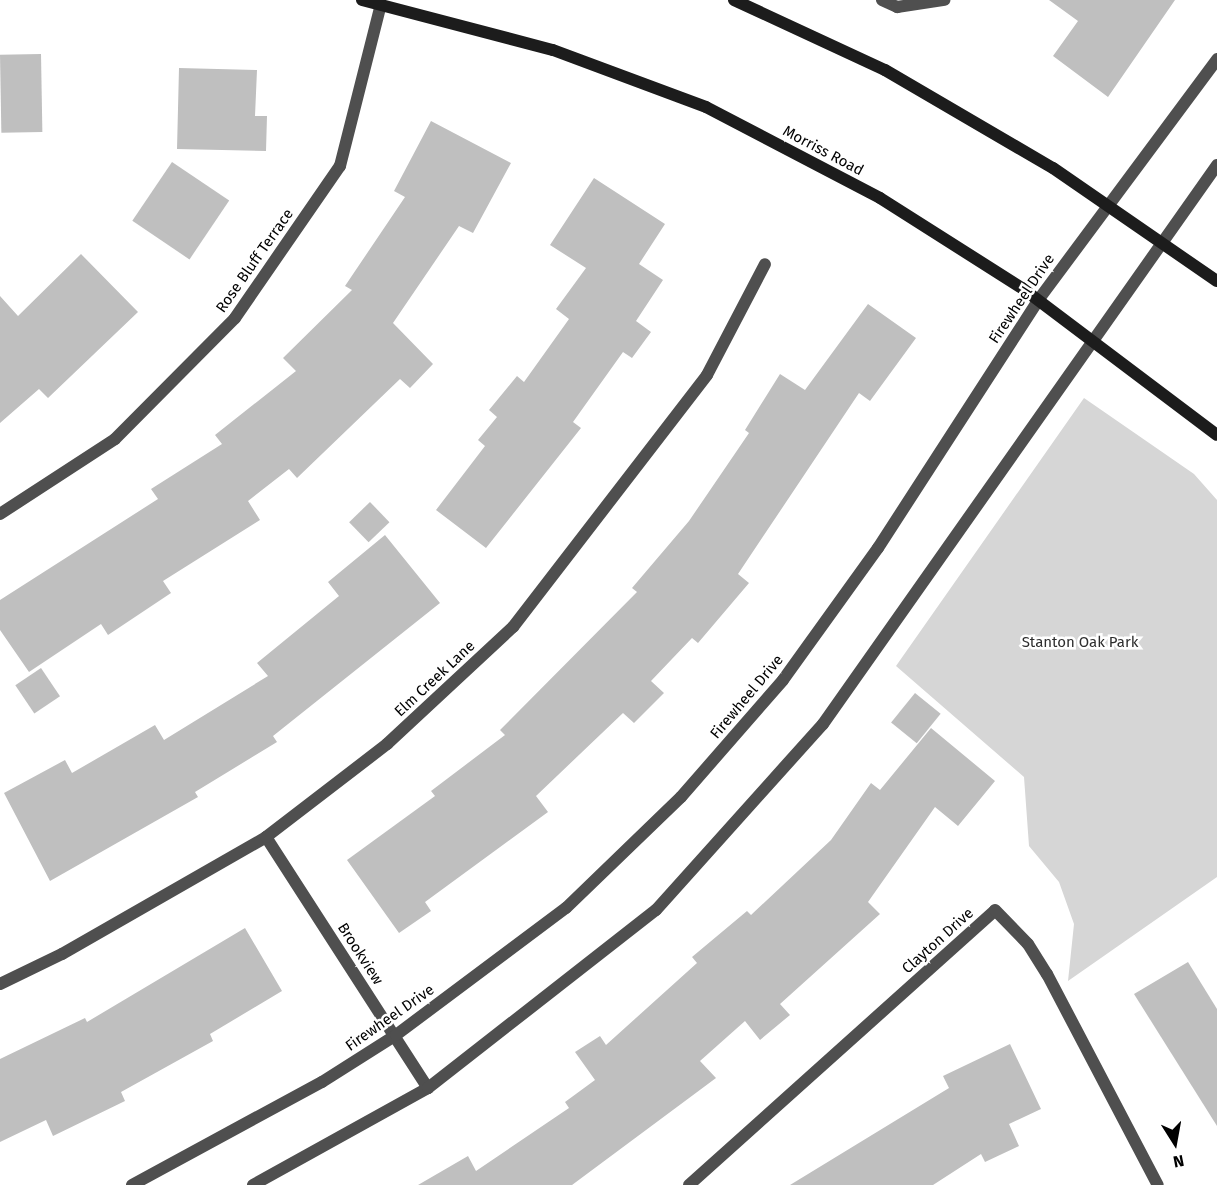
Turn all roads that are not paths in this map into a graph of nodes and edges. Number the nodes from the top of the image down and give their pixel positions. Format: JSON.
{"nodes":[{"id":1,"x":362,"y":0,"type":"edge"},
{"id":2,"x":734,"y":0,"type":"edge"},
{"id":3,"x":882,"y":0,"type":"edge"},
{"id":4,"x":944,"y":0,"type":"edge"},
{"id":5,"x":381,"y":4,"type":"junction"},
{"id":6,"x":1217,"y":58,"type":"edge"},
{"id":7,"x":1217,"y":165,"type":"edge"},
{"id":8,"x":1107,"y":206,"type":"junction"},
{"id":9,"x":1161,"y":241,"type":"junction"},
{"id":10,"x":765,"y":264,"type":"dead end"},
{"id":11,"x":1217,"y":281,"type":"edge"},
{"id":12,"x":1039,"y":299,"type":"junction"},
{"id":13,"x":1096,"y":343,"type":"junction"},
{"id":14,"x":1217,"y":435,"type":"edge"},
{"id":15,"x":0,"y":514,"type":"edge"},
{"id":16,"x":266,"y":837,"type":"junction"},
{"id":17,"x":0,"y":984,"type":"edge"},
{"id":18,"x":396,"y":1035,"type":"junction"},
{"id":19,"x":428,"y":1088,"type":"junction"},
{"id":20,"x":132,"y":1185,"type":"edge"},
{"id":21,"x":253,"y":1185,"type":"edge"},
{"id":22,"x":689,"y":1185,"type":"edge"},
{"id":23,"x":1158,"y":1185,"type":"edge"}],
"edges":[{"from":1,"to":5,"type":"main road","name":"Morriss Road"},
{"from":2,"to":8,"type":"main road"},
{"from":3,"to":4,"type":"street"},
{"from":5,"to":12,"type":"main road","name":"Morriss Road"},
{"from":5,"to":15,"type":"street","name":"Rose Bluff Terrace"},
{"from":6,"to":8,"type":"street","name":"Firewheel Drive"},
{"from":7,"to":9,"type":"street"},
{"from":8,"to":9,"type":"main road"},
{"from":8,"to":12,"type":"street","name":"Firewheel Drive"},
{"from":9,"to":11,"type":"main road"},
{"from":9,"to":13,"type":"street"},
{"from":10,"to":16,"type":"street","name":"Elm Creek Lane"},
{"from":12,"to":13,"type":"main road","name":"Morriss Road"},
{"from":12,"to":18,"type":"street","name":"Firewheel Drive"},
{"from":13,"to":14,"type":"main road","name":"Morriss Road"},
{"from":13,"to":19,"type":"street"},
{"from":16,"to":17,"type":"street","name":"Elm Creek Lane"},
{"from":16,"to":18,"type":"street","name":"Brookview"},
{"from":18,"to":19,"type":"street","name":"Brookview"},
{"from":18,"to":20,"type":"street","name":"Firewheel Drive"},
{"from":19,"to":21,"type":"street"},
{"from":22,"to":23,"type":"street","name":"Clayton Drive"}]}
